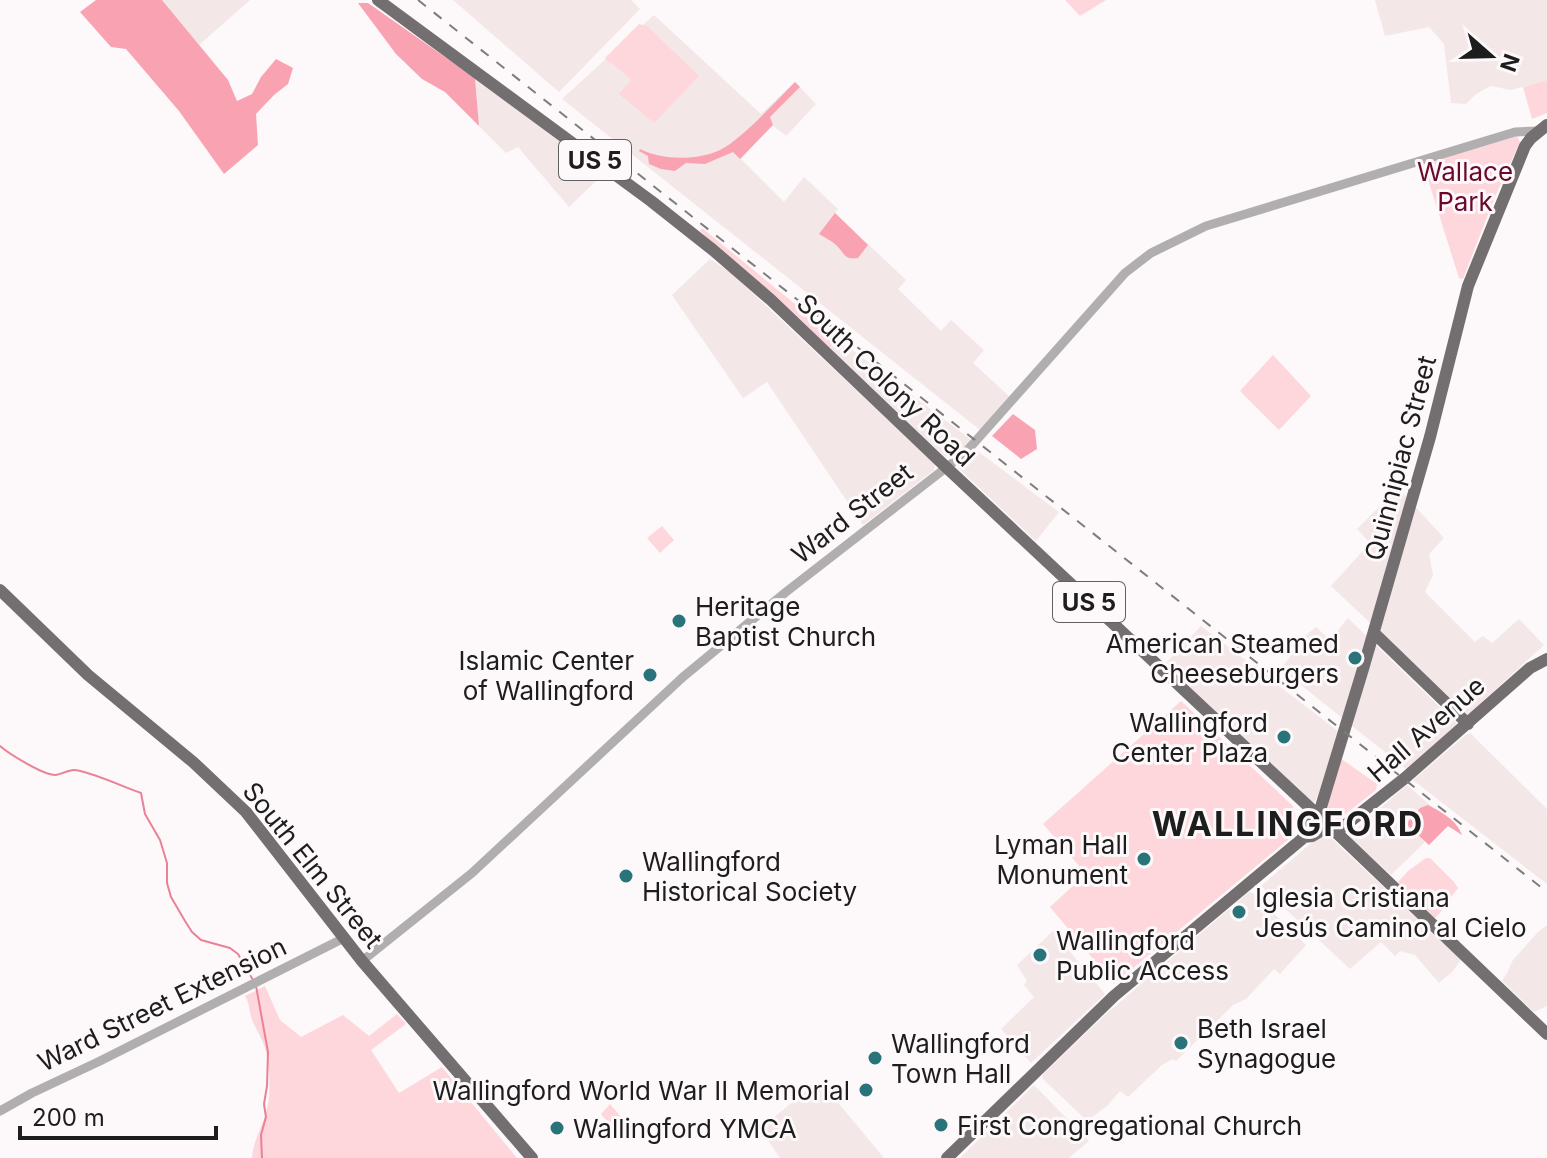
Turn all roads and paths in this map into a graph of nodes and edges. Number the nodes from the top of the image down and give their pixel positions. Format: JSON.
{"nodes":[{"id":1,"x":378,"y":0,"type":"edge"},
{"id":2,"x":1542,"y":128,"type":"edge"},
{"id":3,"x":947,"y":468,"type":"junction"},
{"id":4,"x":0,"y":590,"type":"edge"},
{"id":5,"x":1374,"y":633,"type":"junction"},
{"id":6,"x":1547,"y":659,"type":"edge"},
{"id":7,"x":1468,"y":724,"type":"junction"},
{"id":8,"x":1317,"y":814,"type":"junction"},
{"id":9,"x":1332,"y":829,"type":"junction"},
{"id":10,"x":1304,"y":837,"type":"junction"},
{"id":11,"x":344,"y":938,"type":"junction"},
{"id":12,"x":362,"y":961,"type":"junction"},
{"id":13,"x":1547,"y":1034,"type":"edge"},
{"id":14,"x":0,"y":1111,"type":"edge"},
{"id":15,"x":532,"y":1158,"type":"edge"},
{"id":16,"x":947,"y":1158,"type":"edge"}],
"edges":[{"from":1,"to":3,"type":"main road","name":"South Colony Road","number":"US 5"},
{"from":2,"to":3,"type":"street","name":"Ward Street"},
{"from":2,"to":5,"type":"main road","name":"Quinnipiac Street"},
{"from":3,"to":8,"type":"main road","name":"South Colony Road","number":"US 5"},
{"from":3,"to":12,"type":"street","name":"Ward Street"},
{"from":4,"to":11,"type":"main road","name":"South Elm Street"},
{"from":5,"to":7,"type":"main road"},
{"from":5,"to":8,"type":"main road","name":"Quinnipiac Street"},
{"from":6,"to":7,"type":"main road","name":"Hall Avenue"},
{"from":7,"to":9,"type":"main road","name":"Hall Avenue"},
{"from":8,"to":9,"type":"main road","name":"South Colony Road","number":"US 5"},
{"from":8,"to":10,"type":"main road","name":"Quinnipiac Street"},
{"from":9,"to":10,"type":"main road","name":"Hall Avenue"},
{"from":9,"to":13,"type":"main road","number":"US 5"},
{"from":10,"to":16,"type":"main road"},
{"from":11,"to":12,"type":"main road","name":"South Elm Street"},
{"from":11,"to":14,"type":"street","name":"Ward Street Extension"},
{"from":12,"to":15,"type":"main road","name":"South Elm Street"}]}
